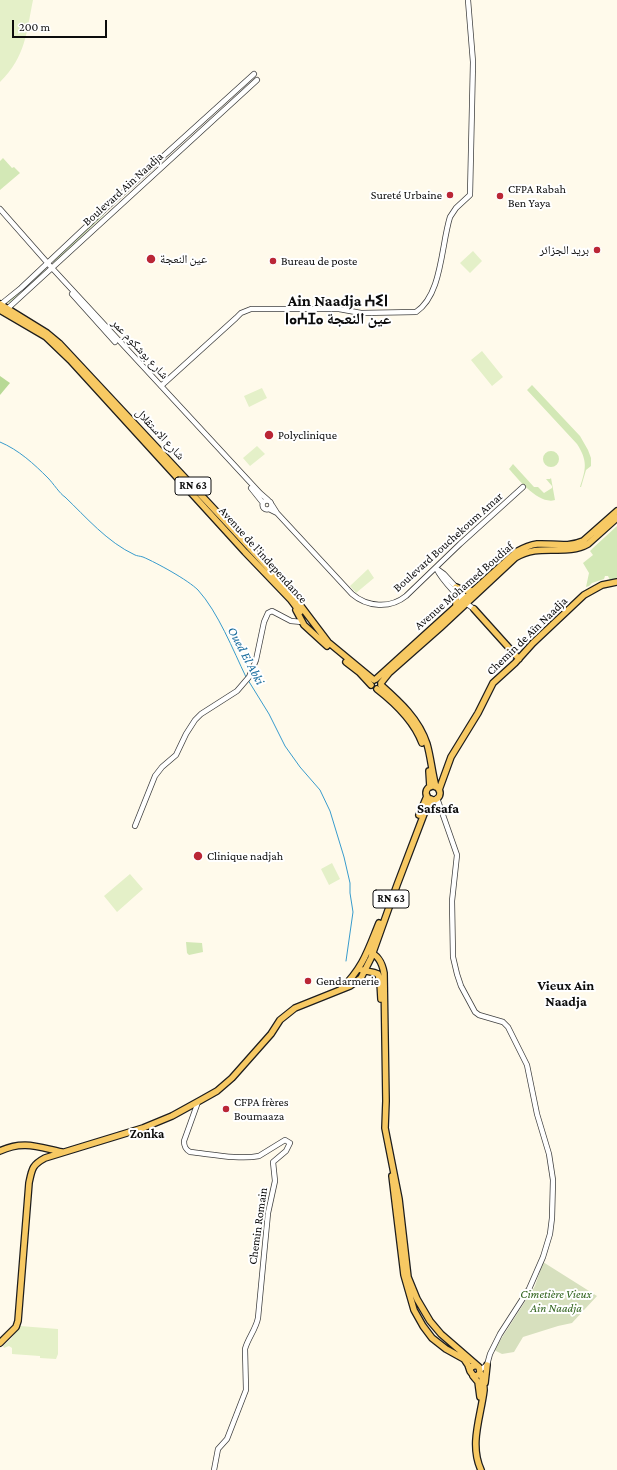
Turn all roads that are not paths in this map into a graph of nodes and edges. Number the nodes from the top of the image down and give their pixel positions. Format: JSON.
{"nodes":[{"id":1,"x":468,"y":0,"type":"edge"},
{"id":2,"x":254,"y":74,"type":"dead end"},
{"id":3,"x":257,"y":80,"type":"dead end"},
{"id":4,"x":0,"y":209,"type":"edge"},
{"id":5,"x":0,"y":214,"type":"edge"},
{"id":6,"x":47,"y":264,"type":"junction"},
{"id":7,"x":51,"y":269,"type":"junction"},
{"id":8,"x":2,"y":307,"type":"edge"},
{"id":9,"x":161,"y":386,"type":"junction"},
{"id":10,"x":523,"y":487,"type":"dead end"},
{"id":11,"x":268,"y":500,"type":"junction"},
{"id":12,"x":263,"y":503,"type":"junction"},
{"id":13,"x":270,"y":507,"type":"junction"},
{"id":14,"x":617,"y":512,"type":"edge"},
{"id":15,"x":617,"y":518,"type":"edge"},
{"id":16,"x":442,"y":561,"type":"junction"},
{"id":17,"x":436,"y":568,"type":"junction"},
{"id":18,"x":444,"y":574,"type":"junction"},
{"id":19,"x":617,"y":582,"type":"edge"},
{"id":20,"x":456,"y":590,"type":"junction"},
{"id":21,"x":473,"y":591,"type":"junction"},
{"id":22,"x":466,"y":601,"type":"junction"},
{"id":23,"x":456,"y":606,"type":"junction"},
{"id":24,"x":474,"y":609,"type":"joint"},
{"id":25,"x":306,"y":620,"type":"junction"},
{"id":26,"x":518,"y":658,"type":"junction"},
{"id":27,"x":377,"y":684,"type":"junction"},
{"id":28,"x":430,"y":774,"type":"junction"},
{"id":29,"x":422,"y":776,"type":"dead end"},
{"id":30,"x":435,"y":788,"type":"junction"},
{"id":31,"x":432,"y":798,"type":"junction"},
{"id":32,"x":135,"y":826,"type":"dead end"},
{"id":33,"x":371,"y":952,"type":"junction"},
{"id":34,"x":359,"y":969,"type":"junction"},
{"id":35,"x":365,"y":971,"type":"junction"},
{"id":36,"x":341,"y":989,"type":"junction"},
{"id":37,"x":198,"y":1102,"type":"junction"},
{"id":38,"x":0,"y":1151,"type":"edge"},
{"id":39,"x":62,"y":1152,"type":"junction"},
{"id":40,"x":394,"y":1179,"type":"junction"},
{"id":41,"x":397,"y":1198,"type":"junction"},
{"id":42,"x":0,"y":1343,"type":"edge"},
{"id":43,"x":487,"y":1363,"type":"junction"},
{"id":44,"x":479,"y":1368,"type":"junction"},
{"id":45,"x":471,"y":1373,"type":"junction"},
{"id":46,"x":484,"y":1389,"type":"junction"},
{"id":47,"x":214,"y":1470,"type":"edge"},
{"id":48,"x":480,"y":1470,"type":"edge"}],
"edges":[{"from":1,"to":9,"type":"street"},
{"from":2,"to":6,"type":"street","name":"Boulevard Ain Naadja"},
{"from":3,"to":7,"type":"street","name":"Boulevard Ain Naadja"},
{"from":4,"to":6,"type":"street","name":"شارع بوشكوم عمر"},
{"from":5,"to":6,"type":"street"},
{"from":6,"to":7,"type":"street","name":"شارع بوشكوم عمر"},
{"from":6,"to":8,"type":"street","name":"Boulevard Ain Naadja"},
{"from":7,"to":8,"type":"street","name":"Boulevard Ain Naadja"},
{"from":7,"to":9,"type":"street","name":"شارع بوشكوم عمر"},
{"from":7,"to":12,"type":"street"},
{"from":8,"to":25,"type":"main road","name":"Avenue de l'independance","number":"RN 63"},
{"from":8,"to":25,"type":"main road","name":"شارع الاستقلال","number":"RN 63"},
{"from":9,"to":11,"type":"street","name":"شارع بوشكوم عمر"},
{"from":10,"to":16,"type":"street","name":"Boulevard Bouchekoum Amar"},
{"from":11,"to":12,"type":"street"},
{"from":11,"to":13,"type":"street","name":"شارع بوشكوم عمر"},
{"from":12,"to":13,"type":"street"},
{"from":13,"to":17,"type":"street","name":"Boulevard Bouchekoum Amar"},
{"from":14,"to":21,"type":"main road","name":"Avenue Mohamed Boudiaf"},
{"from":15,"to":22,"type":"main road","name":"Avenue Mohamed Boudiaf"},
{"from":16,"to":17,"type":"street","name":"Boulevard Bouchekoum Amar"},
{"from":16,"to":18,"type":"street"},
{"from":17,"to":18,"type":"street"},
{"from":17,"to":20,"type":"street"},
{"from":18,"to":20,"type":"street"},
{"from":19,"to":26,"type":"main road","name":"Chemin de Aïn Naadja"},
{"from":20,"to":21,"type":"main road"},
{"from":20,"to":22,"type":"street"},
{"from":20,"to":23,"type":"main road"},
{"from":21,"to":22,"type":"main road","name":"Avenue Mohamed Boudiaf"},
{"from":22,"to":23,"type":"main road","name":"Avenue Mohamed Boudiaf"},
{"from":22,"to":24,"type":"street"},
{"from":22,"to":27,"type":"main road","name":"Avenue Mohamed Boudiaf"},
{"from":23,"to":27,"type":"main road","name":"Avenue Mohamed Boudiaf"},
{"from":24,"to":26,"type":"main road"},
{"from":25,"to":27,"type":"main road","name":"شارع الاستقلال","number":"RN 63"},
{"from":25,"to":27,"type":"main road","name":"Avenue de l'independance","number":"RN 63"},
{"from":25,"to":32,"type":"street"},
{"from":26,"to":30,"type":"main road","name":"Chemin de Aïn Naadja"},
{"from":27,"to":28,"type":"main road","number":"RN 63"},
{"from":27,"to":30,"type":"main road","number":"RN 63"},
{"from":28,"to":29,"type":"main road"},
{"from":28,"to":30,"type":"main road","number":"RN 63"},
{"from":30,"to":31,"type":"main road"},
{"from":30,"to":31,"type":"main road"},
{"from":31,"to":33,"type":"main road","number":"RN 63"},
{"from":31,"to":43,"type":"street"},
{"from":33,"to":34,"type":"main road","number":"RN 63"},
{"from":33,"to":35,"type":"main road","number":"RN 63"},
{"from":33,"to":40,"type":"main road"},
{"from":34,"to":35,"type":"main road"},
{"from":34,"to":36,"type":"main road","number":"RN 63"},
{"from":35,"to":36,"type":"main road","number":"RN 63"},
{"from":35,"to":40,"type":"main road"},
{"from":36,"to":37,"type":"main road","number":"RN 63"},
{"from":37,"to":39,"type":"main road","number":"RN 63"},
{"from":37,"to":47,"type":"street","name":"Chemin Romain"},
{"from":38,"to":39,"type":"main road"},
{"from":39,"to":42,"type":"main road","number":"RN 63"},
{"from":40,"to":41,"type":"main road"},
{"from":41,"to":44,"type":"main road"},
{"from":41,"to":45,"type":"main road"},
{"from":43,"to":44,"type":"street"},
{"from":43,"to":46,"type":"main road"},
{"from":44,"to":45,"type":"main road"},
{"from":44,"to":45,"type":"main road"},
{"from":44,"to":46,"type":"main road"},
{"from":45,"to":48,"type":"main road"},
{"from":46,"to":48,"type":"main road"}]}
